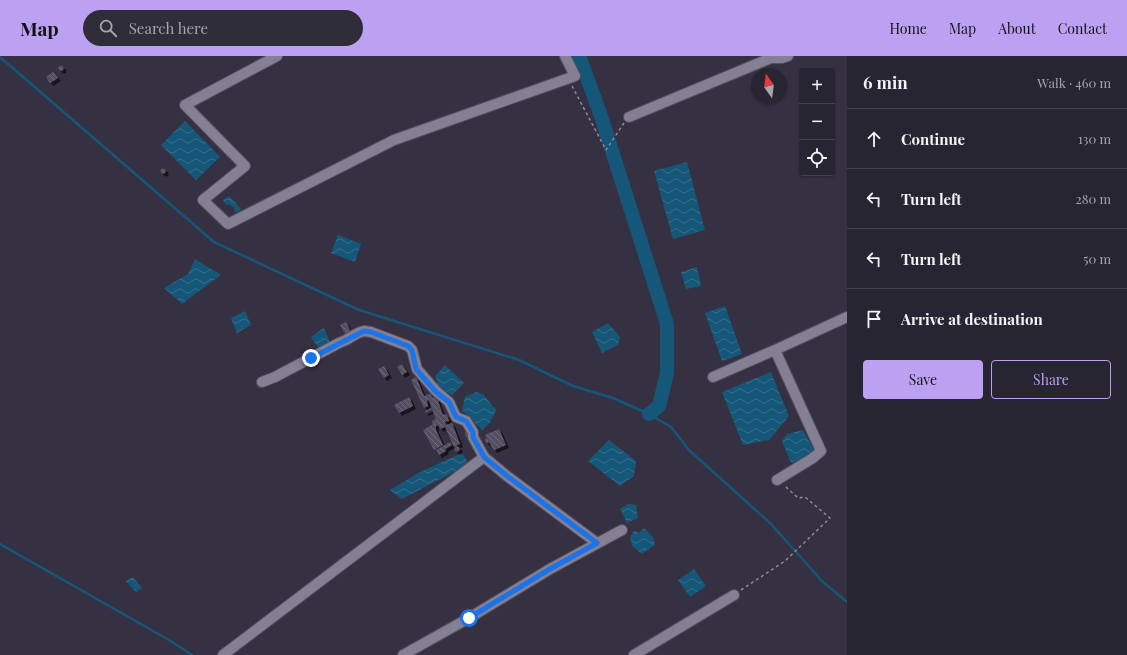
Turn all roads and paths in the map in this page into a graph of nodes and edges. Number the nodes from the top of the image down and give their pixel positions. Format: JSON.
{"nodes":[{"id":1,"x":277,"y":56,"type":"edge"},
{"id":2,"x":565,"y":56,"type":"edge"},
{"id":3,"x":788,"y":56,"type":"edge"},
{"id":4,"x":568,"y":78,"type":"junction"},
{"id":5,"x":628,"y":117,"type":"joint"},
{"id":6,"x":847,"y":317,"type":"edge"},
{"id":7,"x":775,"y":350,"type":"junction"},
{"id":8,"x":713,"y":377,"type":"dead end"},
{"id":9,"x":262,"y":382,"type":"dead end"},
{"id":10,"x":484,"y":457,"type":"junction"},
{"id":11,"x":777,"y":480,"type":"joint"},
{"id":12,"x":622,"y":530,"type":"dead end"},
{"id":13,"x":597,"y":543,"type":"junction"},
{"id":14,"x":734,"y":595,"type":"joint"},
{"id":15,"x":223,"y":655,"type":"edge"},
{"id":16,"x":403,"y":655,"type":"edge"},
{"id":17,"x":634,"y":655,"type":"edge"}],
"edges":[{"from":1,"to":4,"type":"street"},
{"from":2,"to":4,"type":"street"},
{"from":3,"to":5,"type":"street"},
{"from":4,"to":5,"type":"path"},
{"from":6,"to":7,"type":"street"},
{"from":7,"to":8,"type":"street"},
{"from":7,"to":11,"type":"street"},
{"from":9,"to":10,"type":"street"},
{"from":10,"to":13,"type":"street"},
{"from":10,"to":15,"type":"street"},
{"from":11,"to":14,"type":"path"},
{"from":12,"to":13,"type":"street"},
{"from":13,"to":16,"type":"street"},
{"from":14,"to":17,"type":"street"}]}
